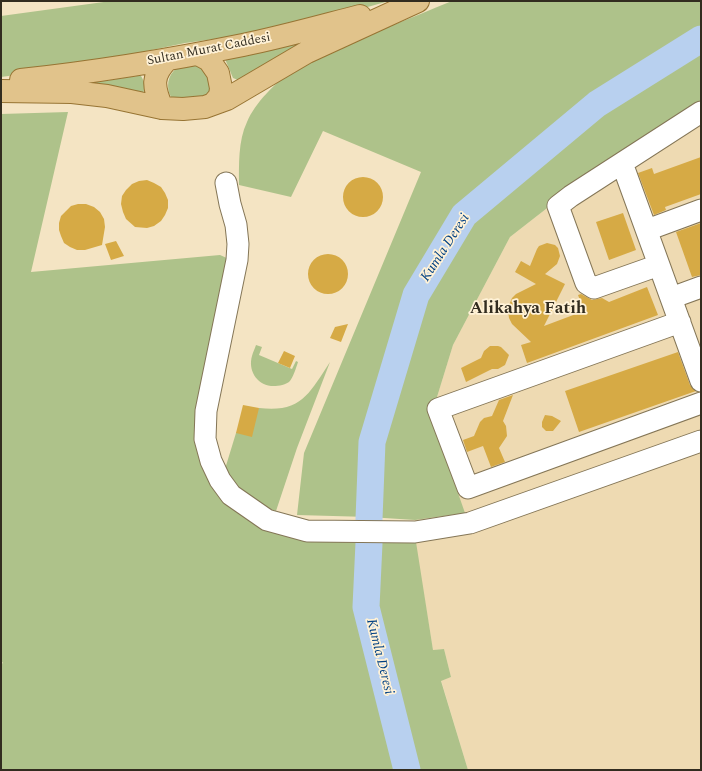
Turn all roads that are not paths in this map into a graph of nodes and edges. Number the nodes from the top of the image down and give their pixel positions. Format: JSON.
{"nodes":[{"id":1,"x":416,"y":2,"type":"edge"},
{"id":2,"x":198,"y":54,"type":"junction"},
{"id":3,"x":168,"y":59,"type":"junction"},
{"id":4,"x":1,"y":82,"type":"edge"},
{"id":5,"x":1,"y":91,"type":"edge"},
{"id":6,"x":214,"y":103,"type":"junction"},
{"id":7,"x":162,"y":108,"type":"junction"},
{"id":8,"x":701,"y":112,"type":"edge"},
{"id":9,"x":622,"y":163,"type":"junction"},
{"id":10,"x":226,"y":183,"type":"dead end"},
{"id":11,"x":701,"y":210,"type":"edge"},
{"id":12,"x":646,"y":230,"type":"junction"},
{"id":13,"x":660,"y":265,"type":"junction"},
{"id":14,"x":701,"y":287,"type":"edge"},
{"id":15,"x":671,"y":298,"type":"junction"},
{"id":16,"x":680,"y":322,"type":"junction"},
{"id":17,"x":701,"y":381,"type":"edge"},
{"id":18,"x":701,"y":403,"type":"edge"},
{"id":19,"x":701,"y":441,"type":"edge"}],
"edges":[{"from":1,"to":2,"type":"main road","name":"Sultan Murat Caddesi"},
{"from":1,"to":6,"type":"main road"},
{"from":2,"to":3,"type":"main road","name":"Sultan Murat Caddesi"},
{"from":2,"to":6,"type":"main road"},
{"from":3,"to":4,"type":"main road","name":"Sultan Murat Caddesi"},
{"from":3,"to":7,"type":"main road"},
{"from":5,"to":7,"type":"main road"},
{"from":6,"to":7,"type":"main road"},
{"from":8,"to":9,"type":"lane"},
{"from":9,"to":12,"type":"lane"},
{"from":9,"to":13,"type":"lane"},
{"from":10,"to":19,"type":"lane"},
{"from":11,"to":12,"type":"lane"},
{"from":12,"to":13,"type":"lane"},
{"from":13,"to":15,"type":"lane"},
{"from":14,"to":15,"type":"lane"},
{"from":15,"to":16,"type":"lane"},
{"from":16,"to":17,"type":"lane"},
{"from":16,"to":18,"type":"lane"}]}
